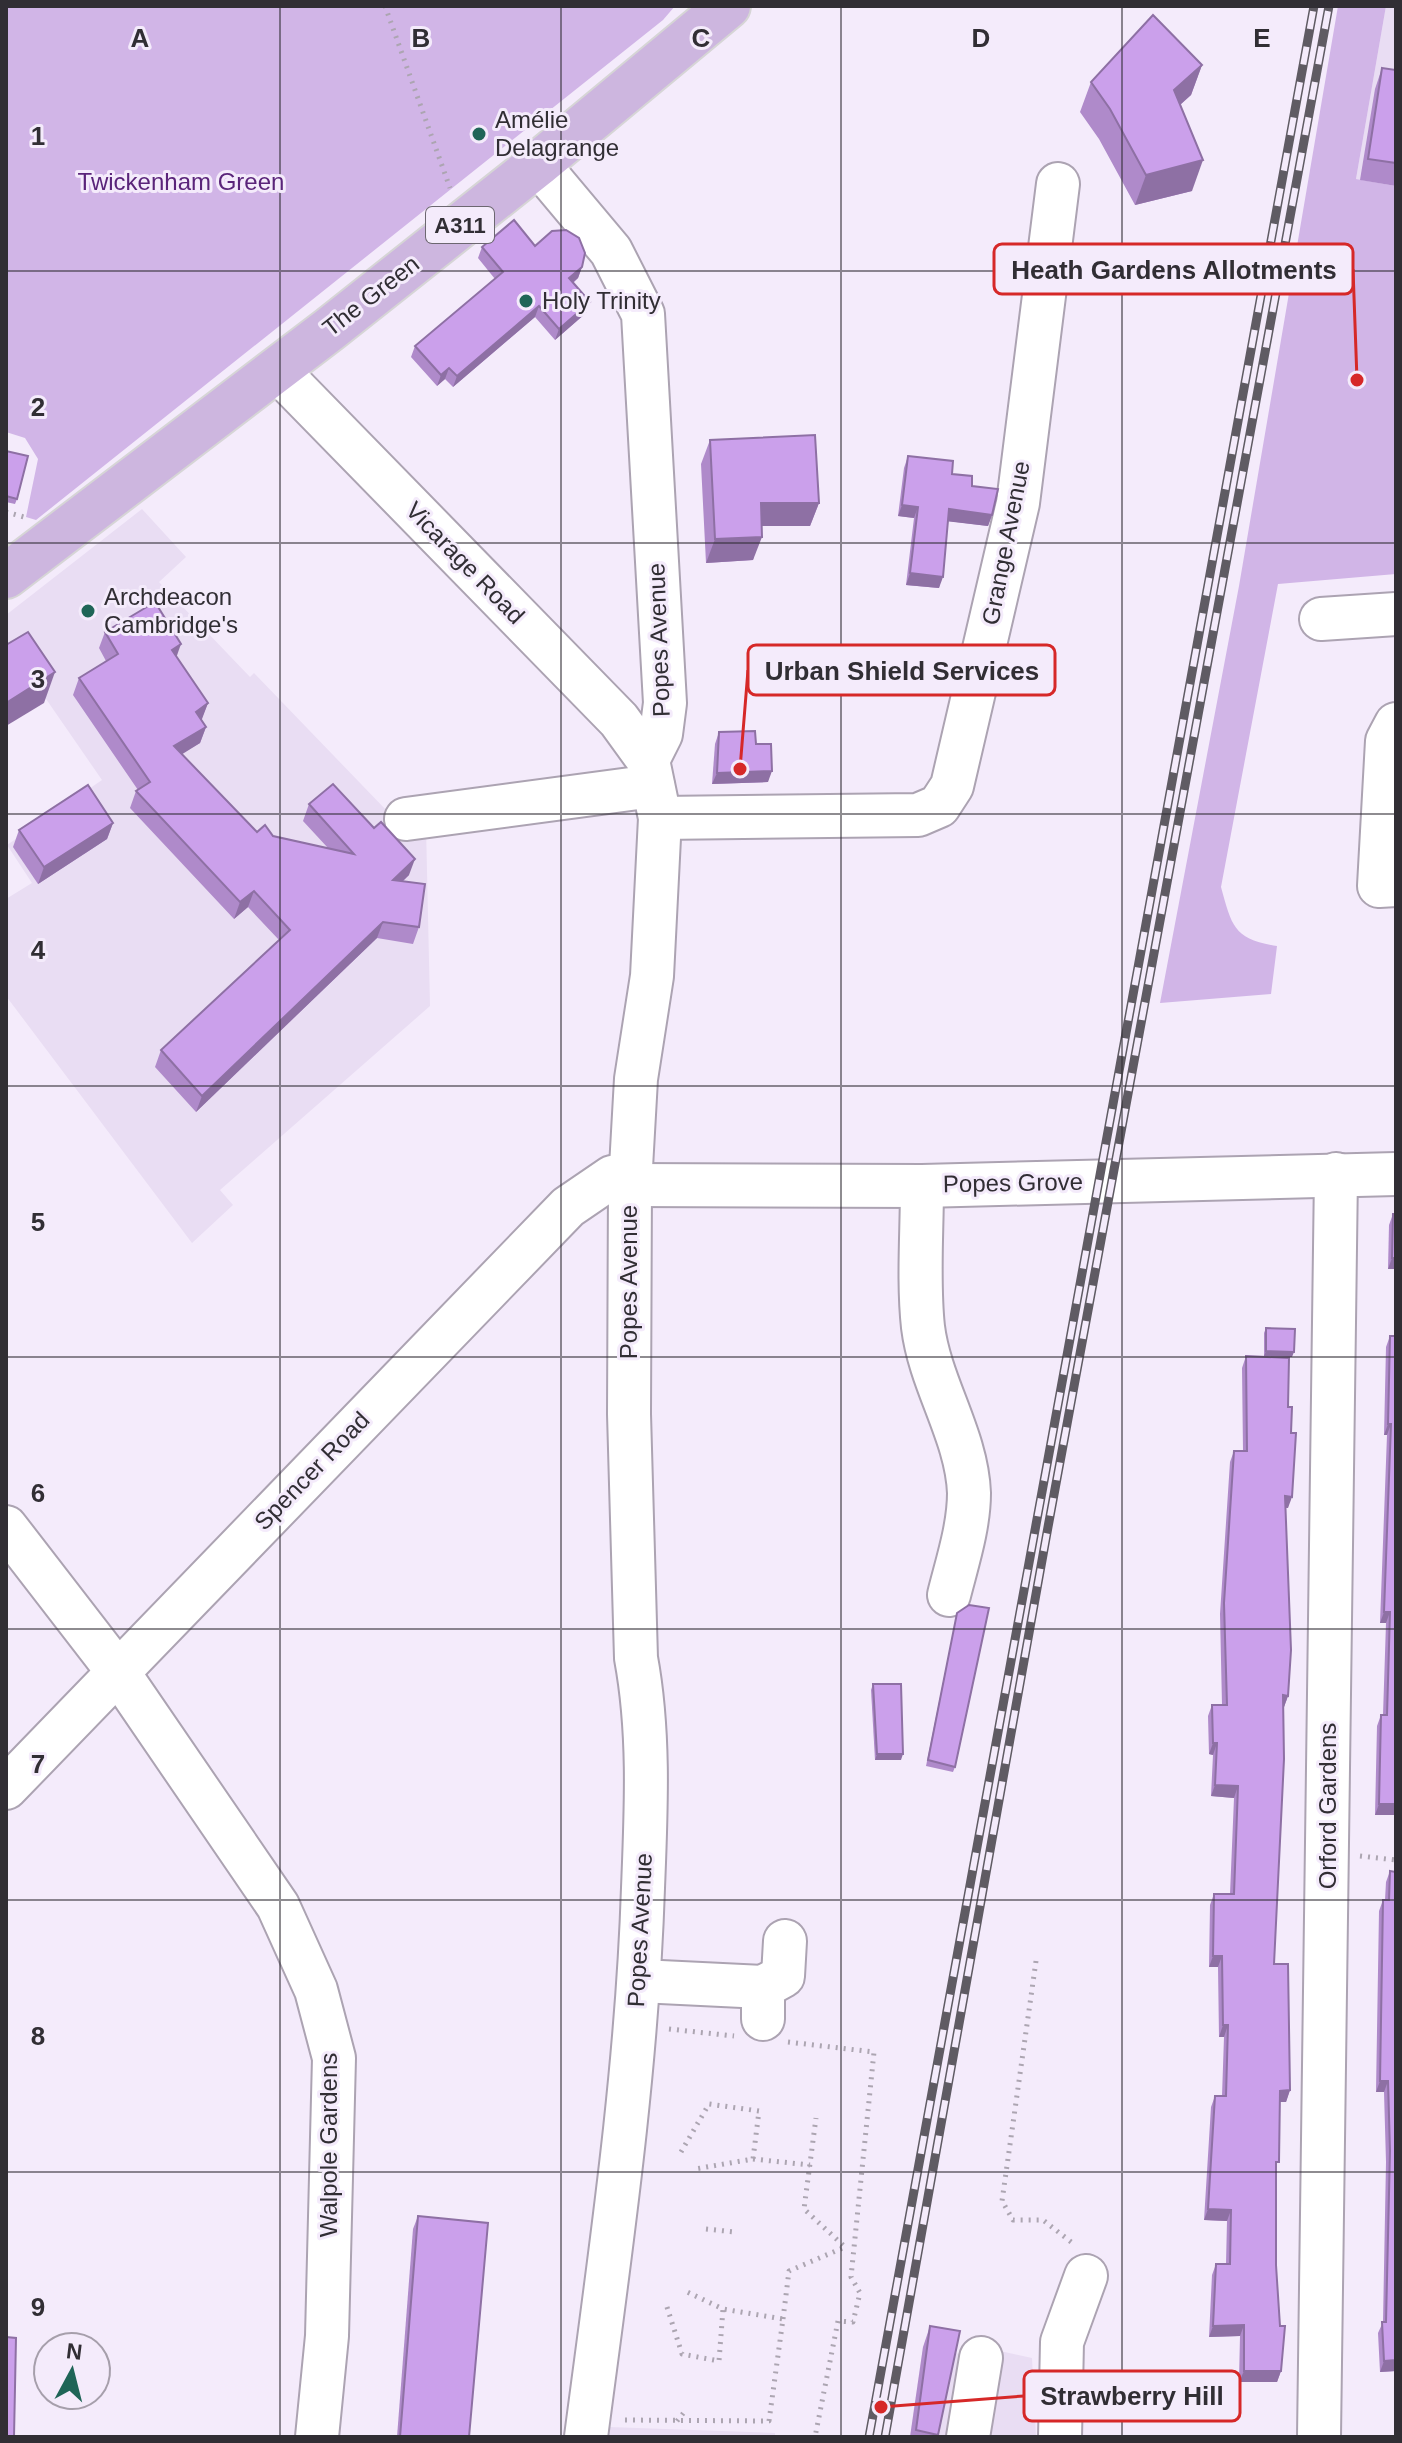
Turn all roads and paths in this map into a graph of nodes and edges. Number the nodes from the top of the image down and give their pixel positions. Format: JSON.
{"nodes":[{"id":1,"x":385,"y":6,"type":"edge"},
{"id":2,"x":728,"y":6,"type":"edge"},
{"id":3,"x":538,"y":164,"type":"junction"},
{"id":4,"x":1058,"y":184,"type":"dead end"},
{"id":5,"x":465,"y":222,"type":"junction"},
{"id":6,"x":277,"y":370,"type":"junction"},
{"id":7,"x":6,"y":576,"type":"edge"},
{"id":8,"x":1396,"y":614,"type":"edge"},
{"id":9,"x":1321,"y":619,"type":"dead end"},
{"id":10,"x":1396,"y":724,"type":"edge"},
{"id":11,"x":654,"y":788,"type":"junction"},
{"id":12,"x":406,"y":819,"type":"dead end"},
{"id":13,"x":1396,"y":885,"type":"edge"},
{"id":14,"x":1336,"y":1174,"type":"junction"},
{"id":15,"x":1396,"y":1174,"type":"edge"},
{"id":16,"x":630,"y":1179,"type":"junction"},
{"id":17,"x":922,"y":1186,"type":"junction"},
{"id":18,"x":6,"y":1527,"type":"edge"},
{"id":19,"x":949,"y":1595,"type":"dead end"},
{"id":20,"x":118,"y":1672,"type":"junction"},
{"id":21,"x":6,"y":1788,"type":"edge"},
{"id":22,"x":785,"y":1941,"type":"dead end"},
{"id":23,"x":1036,"y":1961,"type":"dead end"},
{"id":24,"x":640,"y":1981,"type":"junction"},
{"id":25,"x":763,"y":2021,"type":"junction"},
{"id":26,"x":636,"y":2025,"type":"junction"},
{"id":27,"x":816,"y":2118,"type":"dead end"},
{"id":28,"x":681,"y":2152,"type":"dead end"},
{"id":29,"x":753,"y":2159,"type":"junction"},
{"id":30,"x":810,"y":2165,"type":"junction"},
{"id":31,"x":695,"y":2169,"type":"dead end"},
{"id":32,"x":706,"y":2229,"type":"dead end"},
{"id":33,"x":735,"y":2232,"type":"dead end"},
{"id":34,"x":1086,"y":2276,"type":"joint"},
{"id":35,"x":683,"y":2290,"type":"dead end"},
{"id":36,"x":667,"y":2307,"type":"dead end"},
{"id":37,"x":723,"y":2309,"type":"junction"},
{"id":38,"x":783,"y":2319,"type":"junction"},
{"id":39,"x":981,"y":2358,"type":"dead end"},
{"id":40,"x":685,"y":2411,"type":"dead end"},
{"id":41,"x":625,"y":2420,"type":"dead end"},
{"id":42,"x":677,"y":2421,"type":"junction"},
{"id":43,"x":317,"y":2437,"type":"edge"},
{"id":44,"x":586,"y":2437,"type":"edge"},
{"id":45,"x":815,"y":2437,"type":"edge"},
{"id":46,"x":968,"y":2437,"type":"edge"},
{"id":47,"x":1060,"y":2437,"type":"edge"},
{"id":48,"x":1319,"y":2437,"type":"edge"}],
"edges":[{"from":1,"to":5,"type":"path"},
{"from":2,"to":3,"type":"main road","name":"The Green","number":"A311"},
{"from":3,"to":5,"type":"main road","name":"The Green","number":"A311"},
{"from":3,"to":11,"type":"street","name":"Popes Avenue"},
{"from":4,"to":11,"type":"street","name":"Grange Avenue"},
{"from":5,"to":6,"type":"main road","name":"The Green","number":"A311"},
{"from":6,"to":7,"type":"main road","name":"The Green","number":"A311"},
{"from":6,"to":11,"type":"street","name":"Vicarage Road"},
{"from":8,"to":9,"type":"street"},
{"from":10,"to":13,"type":"street"},
{"from":11,"to":12,"type":"street","name":"Grange Avenue"},
{"from":11,"to":16,"type":"street","name":"Popes Avenue"},
{"from":14,"to":15,"type":"street","name":"Popes Grove"},
{"from":14,"to":17,"type":"street","name":"Popes Grove"},
{"from":14,"to":48,"type":"street","name":"Orford Gardens"},
{"from":16,"to":17,"type":"street","name":"Popes Grove"},
{"from":16,"to":20,"type":"street","name":"Spencer Road"},
{"from":16,"to":24,"type":"street","name":"Popes Avenue"},
{"from":17,"to":19,"type":"street"},
{"from":18,"to":20,"type":"street","name":"Walpole Gardens"},
{"from":20,"to":21,"type":"street","name":"Spencer Road"},
{"from":20,"to":43,"type":"street","name":"Walpole Gardens"},
{"from":22,"to":25,"type":"street"},
{"from":23,"to":34,"type":"path"},
{"from":24,"to":25,"type":"street"},
{"from":24,"to":26,"type":"street","name":"Popes Avenue"},
{"from":25,"to":26,"type":"path"},
{"from":25,"to":45,"type":"path"},
{"from":26,"to":44,"type":"street","name":"Popes Avenue"},
{"from":27,"to":30,"type":"path"},
{"from":28,"to":29,"type":"path"},
{"from":29,"to":30,"type":"path"},
{"from":29,"to":31,"type":"path"},
{"from":30,"to":38,"type":"path"},
{"from":32,"to":33,"type":"path"},
{"from":34,"to":47,"type":"street"},
{"from":35,"to":37,"type":"path"},
{"from":36,"to":37,"type":"path"},
{"from":37,"to":38,"type":"path"},
{"from":38,"to":42,"type":"path"},
{"from":39,"to":46,"type":"street"},
{"from":40,"to":42,"type":"path"},
{"from":41,"to":42,"type":"path"}]}
